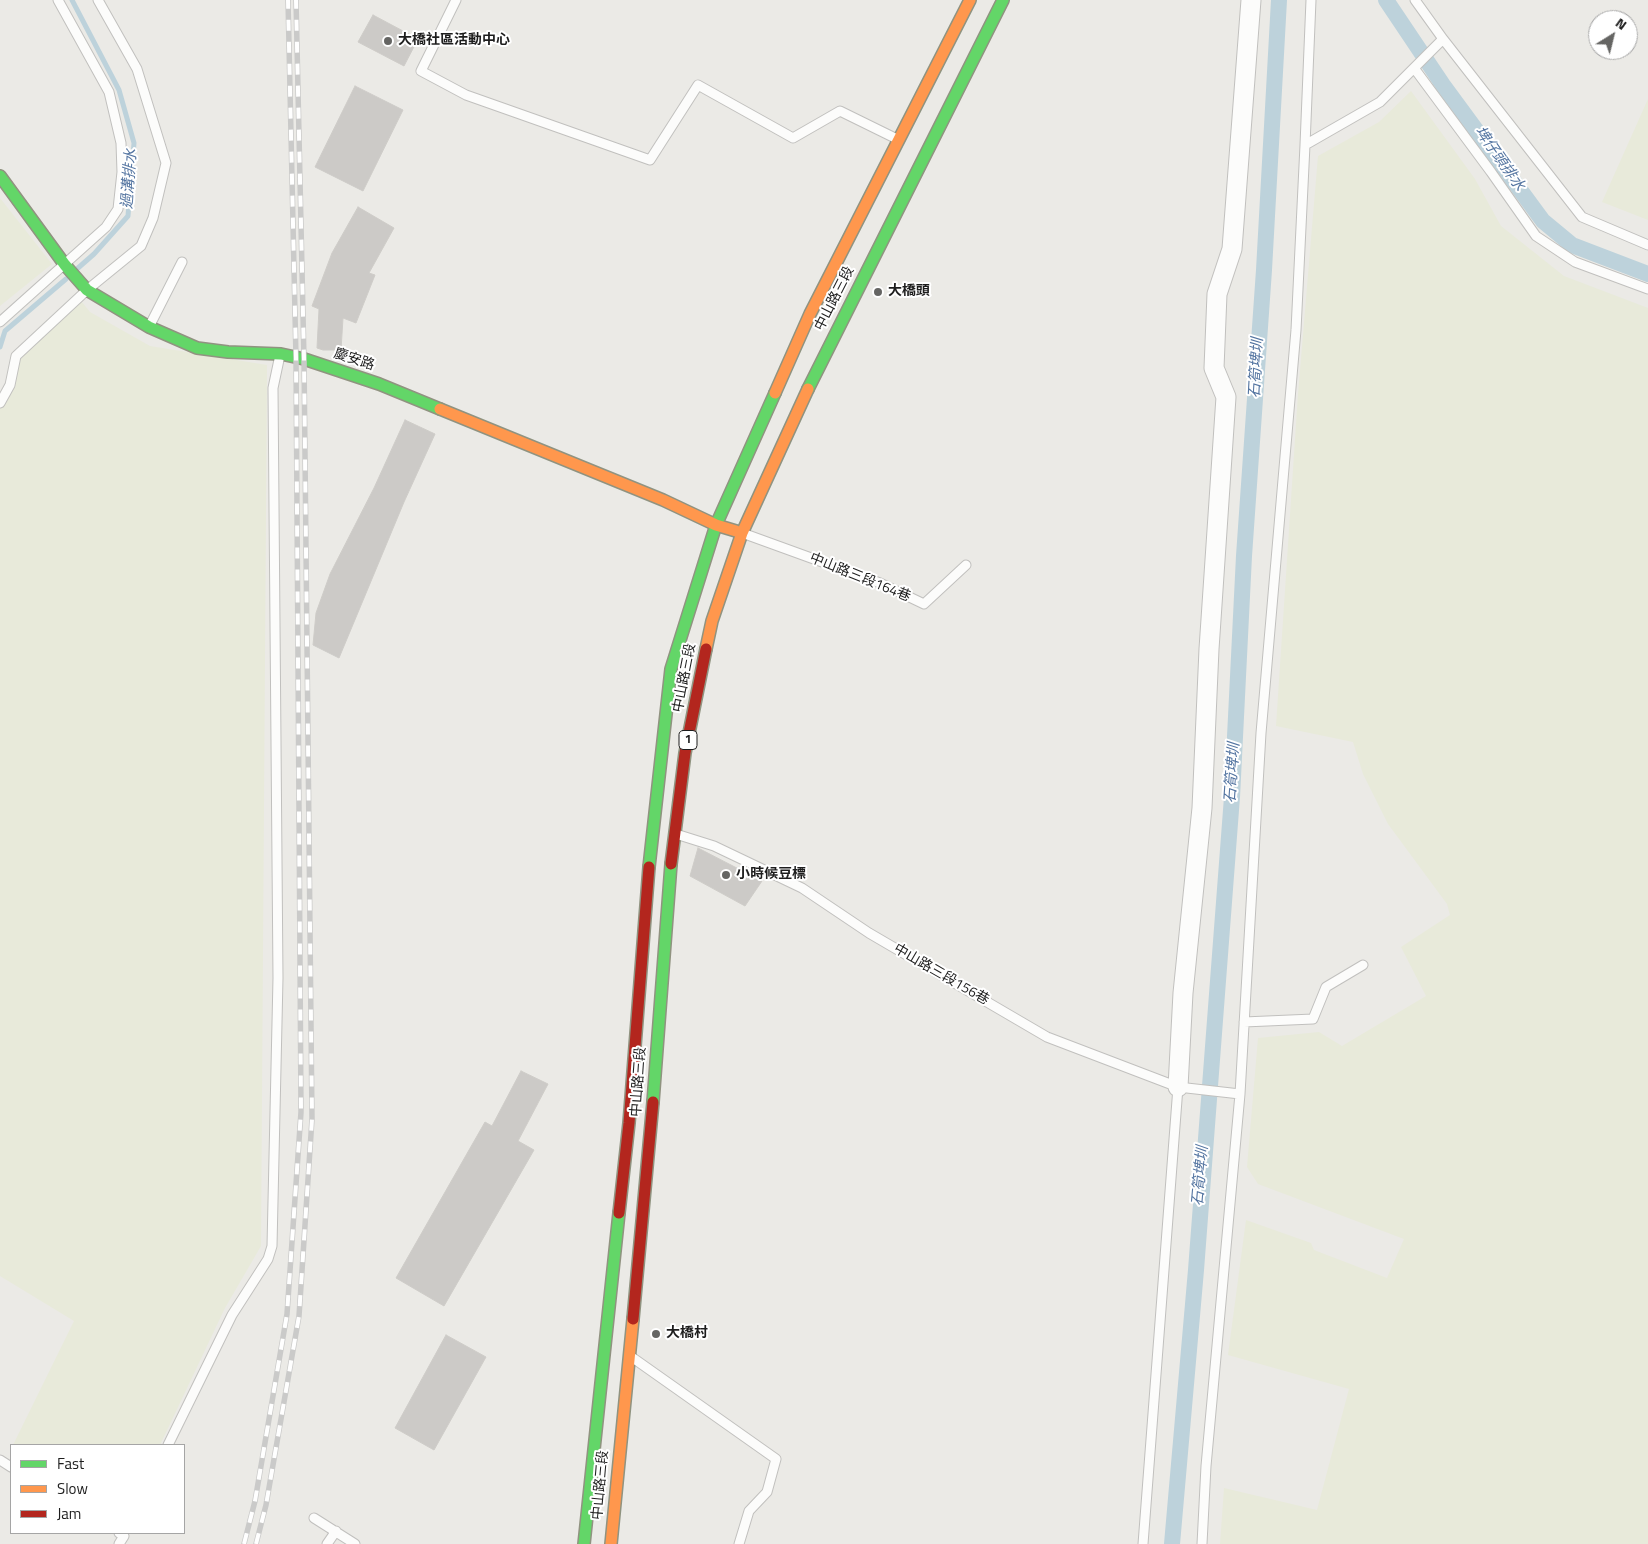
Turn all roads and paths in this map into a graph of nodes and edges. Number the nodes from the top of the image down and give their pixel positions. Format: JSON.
{"nodes":[{"id":1,"x":58,"y":0,"type":"edge"},
{"id":2,"x":98,"y":0,"type":"edge"},
{"id":3,"x":456,"y":0,"type":"edge"},
{"id":4,"x":970,"y":0,"type":"edge"},
{"id":5,"x":1003,"y":0,"type":"edge"},
{"id":6,"x":1251,"y":0,"type":"edge"},
{"id":7,"x":1311,"y":0,"type":"edge"},
{"id":8,"x":1415,"y":0,"type":"edge"},
{"id":9,"x":1443,"y":39,"type":"junction"},
{"id":10,"x":1414,"y":68,"type":"junction"},
{"id":11,"x":899,"y":140,"type":"junction"},
{"id":12,"x":1305,"y":145,"type":"junction"},
{"id":13,"x":0,"y":176,"type":"edge"},
{"id":14,"x":1648,"y":245,"type":"edge"},
{"id":15,"x":182,"y":262,"type":"dead end"},
{"id":16,"x":65,"y":265,"type":"junction"},
{"id":17,"x":1648,"y":289,"type":"edge"},
{"id":18,"x":87,"y":290,"type":"junction"},
{"id":19,"x":0,"y":322,"type":"edge"},
{"id":20,"x":149,"y":327,"type":"junction"},
{"id":21,"x":280,"y":354,"type":"junction"},
{"id":22,"x":0,"y":403,"type":"edge"},
{"id":23,"x":716,"y":525,"type":"junction"},
{"id":24,"x":742,"y":533,"type":"junction"},
{"id":25,"x":966,"y":564,"type":"dead end"},
{"id":26,"x":663,"y":831,"type":"junction"},
{"id":27,"x":1363,"y":965,"type":"dead end"},
{"id":28,"x":1244,"y":1022,"type":"junction"},
{"id":29,"x":1178,"y":1087,"type":"junction"},
{"id":30,"x":1240,"y":1094,"type":"junction"},
{"id":31,"x":629,"y":1355,"type":"junction"},
{"id":32,"x":168,"y":1444,"type":"edge"},
{"id":33,"x":314,"y":1518,"type":"dead end"},
{"id":34,"x":336,"y":1532,"type":"junction"},
{"id":35,"x":327,"y":1544,"type":"edge"},
{"id":36,"x":355,"y":1544,"type":"edge"},
{"id":37,"x":584,"y":1544,"type":"edge"},
{"id":38,"x":611,"y":1544,"type":"edge"},
{"id":39,"x":739,"y":1544,"type":"edge"},
{"id":40,"x":1143,"y":1544,"type":"edge"},
{"id":41,"x":1202,"y":1544,"type":"edge"}],
"edges":[{"from":1,"to":16,"type":"lane"},
{"from":2,"to":18,"type":"lane"},
{"from":3,"to":11,"type":"lane"},
{"from":4,"to":11,"type":"main road","name":"中山路三段","number":"1"},
{"from":5,"to":24,"type":"main road","name":"中山路三段","number":"1"},
{"from":6,"to":29,"type":"street"},
{"from":7,"to":12,"type":"lane"},
{"from":8,"to":9,"type":"lane"},
{"from":9,"to":10,"type":"lane"},
{"from":9,"to":14,"type":"lane"},
{"from":10,"to":12,"type":"lane"},
{"from":10,"to":17,"type":"lane"},
{"from":11,"to":23,"type":"main road","name":"中山路三段","number":"1"},
{"from":12,"to":28,"type":"lane"},
{"from":13,"to":16,"type":"main road","name":"慶安路"},
{"from":15,"to":20,"type":"lane"},
{"from":16,"to":18,"type":"main road","name":"慶安路"},
{"from":16,"to":19,"type":"lane"},
{"from":18,"to":20,"type":"main road","name":"慶安路"},
{"from":18,"to":22,"type":"lane"},
{"from":20,"to":21,"type":"main road","name":"慶安路"},
{"from":21,"to":23,"type":"main road","name":"慶安路"},
{"from":21,"to":32,"type":"lane"},
{"from":23,"to":24,"type":"main road","name":"慶安路"},
{"from":23,"to":26,"type":"main road","name":"中山路三段","number":"1"},
{"from":24,"to":25,"type":"lane","name":"中山路三段164巷"},
{"from":24,"to":26,"type":"main road","name":"中山路三段","number":"1"},
{"from":26,"to":29,"type":"lane","name":"中山路三段156巷"},
{"from":26,"to":31,"type":"main road","name":"中山路三段","number":"1"},
{"from":26,"to":37,"type":"main road","name":"中山路三段","number":"1"},
{"from":27,"to":28,"type":"lane"},
{"from":28,"to":30,"type":"lane"},
{"from":29,"to":30,"type":"lane","name":"中山路三段156巷"},
{"from":29,"to":40,"type":"lane"},
{"from":30,"to":41,"type":"lane"},
{"from":31,"to":38,"type":"main road","name":"中山路三段","number":"1"},
{"from":31,"to":39,"type":"lane"},
{"from":33,"to":34,"type":"lane"},
{"from":34,"to":35,"type":"lane"},
{"from":34,"to":36,"type":"lane"}]}
